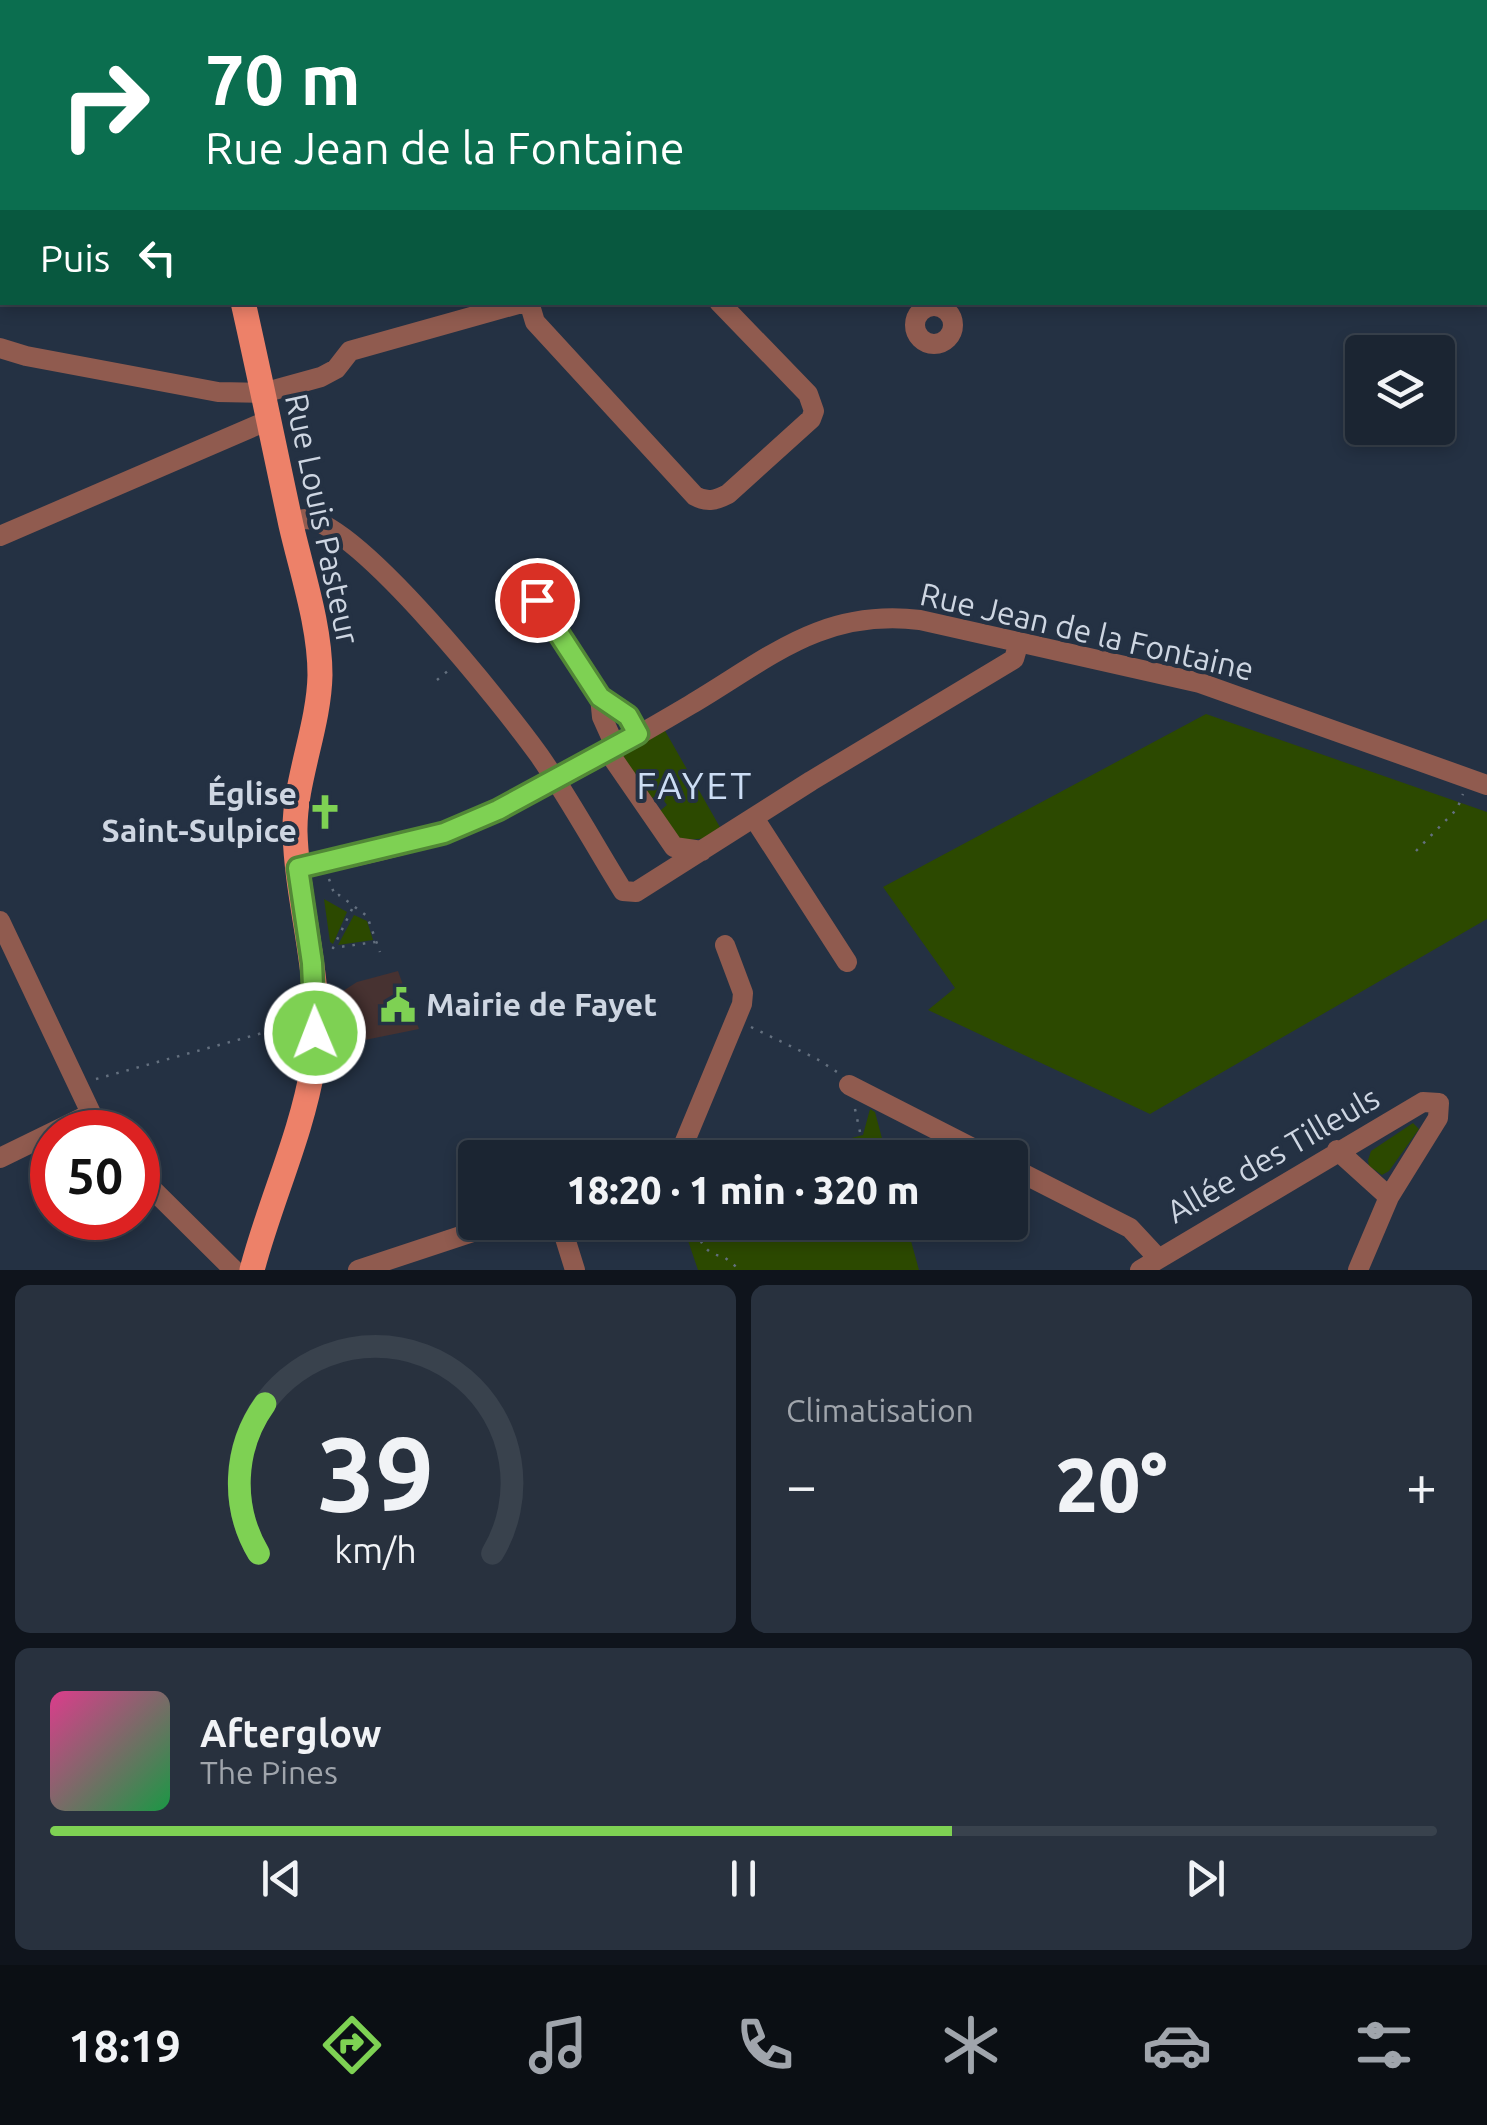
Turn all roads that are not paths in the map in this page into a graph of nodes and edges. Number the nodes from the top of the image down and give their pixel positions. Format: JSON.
{"nodes":[{"id":1,"x":244,"y":305,"type":"edge"},
{"id":2,"x":516,"y":305,"type":"edge"},
{"id":3,"x":528,"y":305,"type":"edge"},
{"id":4,"x":722,"y":305,"type":"edge"},
{"id":5,"x":0,"y":348,"type":"edge"},
{"id":6,"x":263,"y":393,"type":"junction"},
{"id":7,"x":269,"y":420,"type":"junction"},
{"id":8,"x":291,"y":523,"type":"junction"},
{"id":9,"x":0,"y":536,"type":"edge"},
{"id":10,"x":537,"y":600,"type":"dead end"},
{"id":11,"x":1019,"y":642,"type":"junction"},
{"id":12,"x":600,"y":697,"type":"junction"},
{"id":13,"x":638,"y":734,"type":"junction"},
{"id":14,"x":611,"y":748,"type":"junction"},
{"id":15,"x":554,"y":781,"type":"junction"},
{"id":16,"x":1478,"y":782,"type":"edge"},
{"id":17,"x":754,"y":818,"type":"junction"},
{"id":18,"x":702,"y":850,"type":"junction"},
{"id":19,"x":298,"y":868,"type":"junction"},
{"id":20,"x":0,"y":921,"type":"edge"},
{"id":21,"x":726,"y":945,"type":"dead end"},
{"id":22,"x":847,"y":962,"type":"dead end"},
{"id":23,"x":850,"y":1085,"type":"road end"},
{"id":24,"x":89,"y":1110,"type":"edge"},
{"id":25,"x":686,"y":1140,"type":"edge"},
{"id":26,"x":957,"y":1140,"type":"edge"},
{"id":27,"x":30,"y":1147,"type":"edge"},
{"id":28,"x":1337,"y":1150,"type":"junction"},
{"id":29,"x":0,"y":1158,"type":"edge"},
{"id":30,"x":1028,"y":1176,"type":"edge"},
{"id":31,"x":160,"y":1197,"type":"edge"},
{"id":32,"x":1389,"y":1197,"type":"junction"},
{"id":33,"x":458,"y":1237,"type":"edge"},
{"id":34,"x":566,"y":1240,"type":"edge"},
{"id":35,"x":1149,"y":1264,"type":"edge"},
{"id":36,"x":234,"y":1270,"type":"edge"},
{"id":37,"x":252,"y":1270,"type":"edge"},
{"id":38,"x":358,"y":1270,"type":"edge"},
{"id":39,"x":575,"y":1270,"type":"edge"},
{"id":40,"x":1358,"y":1270,"type":"edge"}],
"edges":[{"from":1,"to":6,"type":"main road","name":"Rue Louis Pasteur"},
{"from":2,"to":6,"type":"street"},
{"from":3,"to":4,"type":"street"},
{"from":5,"to":6,"type":"street"},
{"from":6,"to":7,"type":"main road","name":"Rue Louis Pasteur"},
{"from":7,"to":8,"type":"main road","name":"Rue Louis Pasteur"},
{"from":7,"to":9,"type":"street"},
{"from":8,"to":15,"type":"street"},
{"from":8,"to":19,"type":"main road","name":"Rue Louis Pasteur"},
{"from":10,"to":12,"type":"street"},
{"from":11,"to":13,"type":"street","name":"Rue Jean de la Fontaine"},
{"from":11,"to":16,"type":"street","name":"Rue Jean de la Fontaine"},
{"from":11,"to":17,"type":"street"},
{"from":12,"to":13,"type":"street"},
{"from":12,"to":14,"type":"street"},
{"from":13,"to":14,"type":"street","name":"Rue Jean de la Fontaine"},
{"from":14,"to":15,"type":"street","name":"Rue Jean de la Fontaine"},
{"from":14,"to":18,"type":"street"},
{"from":15,"to":18,"type":"street"},
{"from":15,"to":19,"type":"street","name":"Rue Jean de la Fontaine"},
{"from":17,"to":18,"type":"street"},
{"from":17,"to":22,"type":"street"},
{"from":19,"to":37,"type":"main road","name":"Rue Louis Pasteur"},
{"from":20,"to":24,"type":"street"},
{"from":21,"to":25,"type":"street"},
{"from":23,"to":26,"type":"street"},
{"from":27,"to":29,"type":"street"},
{"from":28,"to":32,"type":"street"},
{"from":28,"to":32,"type":"street","name":"Allée des Tilleuls"},
{"from":28,"to":35,"type":"street","name":"Allée des Tilleuls"},
{"from":30,"to":35,"type":"street"},
{"from":31,"to":36,"type":"street"},
{"from":32,"to":40,"type":"street"},
{"from":33,"to":38,"type":"street"},
{"from":34,"to":39,"type":"street"}]}
